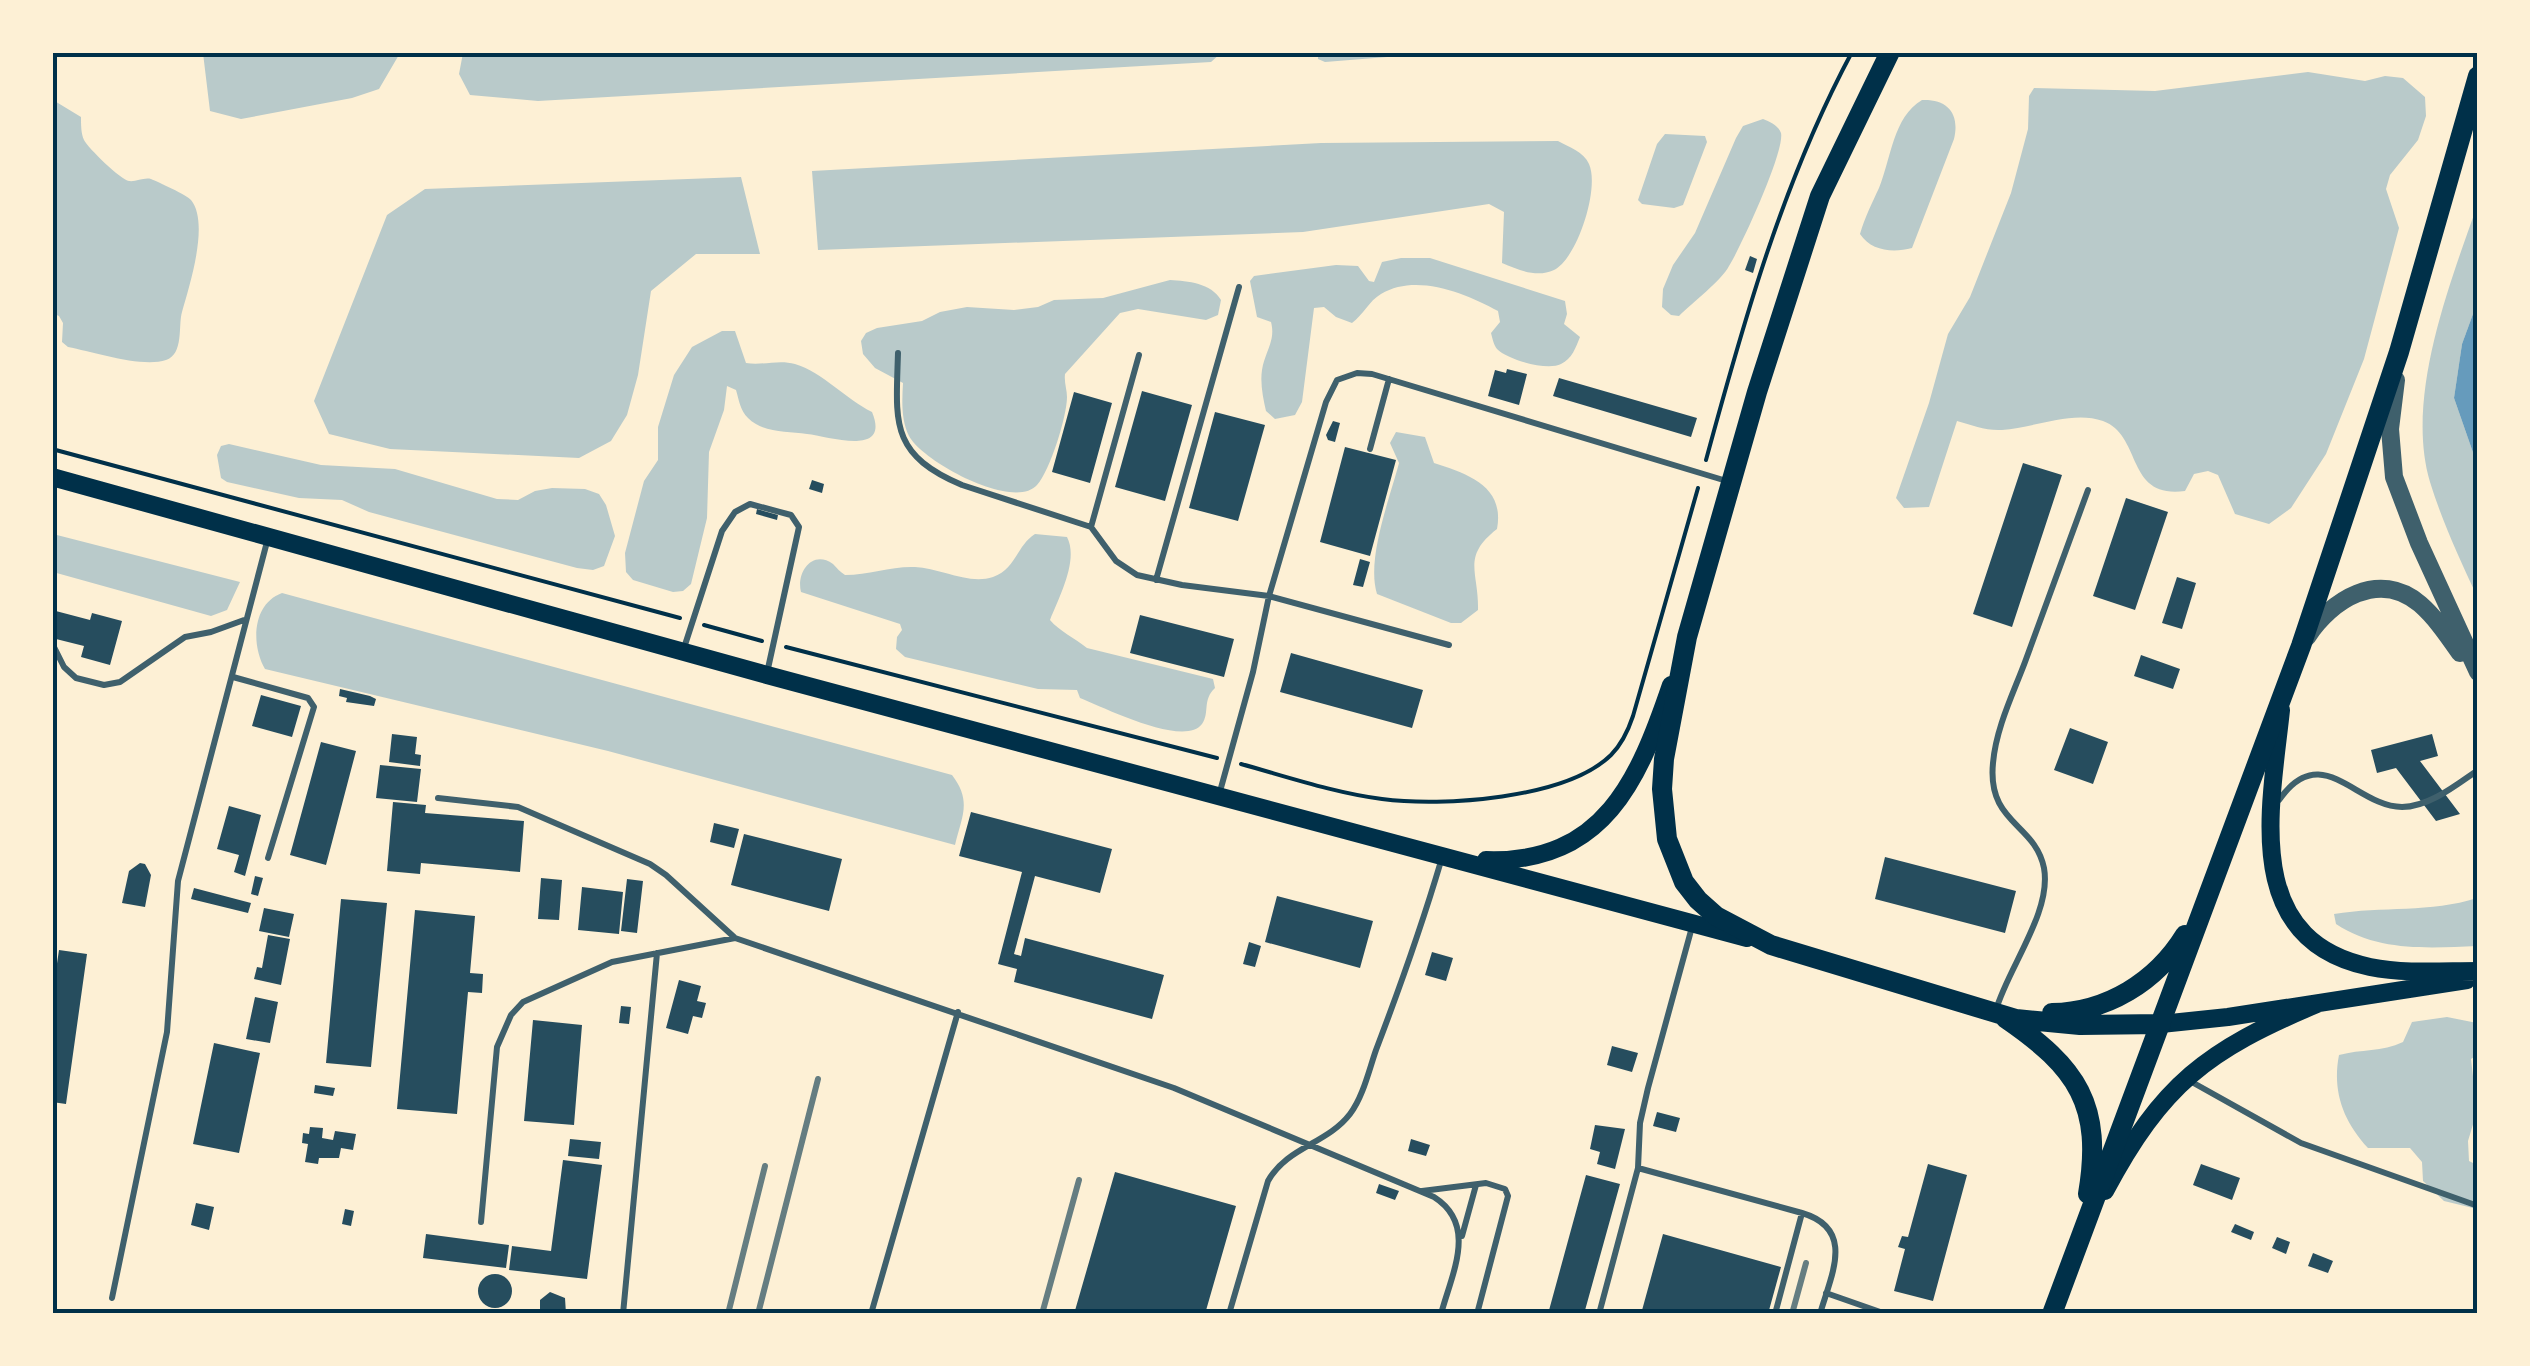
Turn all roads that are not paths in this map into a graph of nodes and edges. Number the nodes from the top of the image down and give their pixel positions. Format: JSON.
{"nodes":[{"id":1,"x":1890,"y":52,"type":"edge"},
{"id":2,"x":2478,"y":76,"type":"edge"},
{"id":3,"x":1239,"y":287,"type":"dead end"},
{"id":4,"x":2400,"y":352,"type":"junction"},
{"id":5,"x":898,"y":353,"type":"dead end"},
{"id":6,"x":1139,"y":356,"type":"dead end"},
{"id":7,"x":1389,"y":379,"type":"junction"},
{"id":8,"x":1370,"y":449,"type":"dead end"},
{"id":9,"x":52,"y":477,"type":"edge"},
{"id":10,"x":1731,"y":482,"type":"junction"},
{"id":11,"x":2088,"y":490,"type":"dead end"},
{"id":12,"x":1092,"y":526,"type":"junction"},
{"id":13,"x":268,"y":536,"type":"junction"},
{"id":14,"x":1156,"y":580,"type":"junction"},
{"id":15,"x":1269,"y":596,"type":"junction"},
{"id":16,"x":245,"y":620,"type":"junction"},
{"id":17,"x":1687,"y":637,"type":"junction"},
{"id":18,"x":52,"y":643,"type":"edge"},
{"id":19,"x":1449,"y":645,"type":"dead end"},
{"id":20,"x":2301,"y":646,"type":"junction"},
{"id":21,"x":682,"y":652,"type":"junction"},
{"id":22,"x":767,"y":675,"type":"junction"},
{"id":23,"x":2478,"y":675,"type":"edge"},
{"id":24,"x":234,"y":676,"type":"junction"},
{"id":25,"x":2283,"y":698,"type":"junction"},
{"id":26,"x":2478,"y":770,"type":"edge"},
{"id":27,"x":1218,"y":796,"type":"junction"},
{"id":28,"x":438,"y":798,"type":"dead end"},
{"id":29,"x":2269,"y":830,"type":"junction"},
{"id":30,"x":1443,"y":854,"type":"junction"},
{"id":31,"x":268,"y":858,"type":"dead end"},
{"id":32,"x":2214,"y":878,"type":"junction"},
{"id":33,"x":1693,"y":924,"type":"junction"},
{"id":34,"x":736,"y":938,"type":"junction"},
{"id":35,"x":1771,"y":945,"type":"junction"},
{"id":36,"x":657,"y":953,"type":"junction"},
{"id":37,"x":2478,"y":971,"type":"edge"},
{"id":38,"x":2478,"y":979,"type":"edge"},
{"id":39,"x":2317,"y":1004,"type":"junction"},
{"id":40,"x":958,"y":1012,"type":"junction"},
{"id":41,"x":1995,"y":1012,"type":"junction"},
{"id":42,"x":2160,"y":1024,"type":"junction"},
{"id":43,"x":2185,"y":1078,"type":"junction"},
{"id":44,"x":1309,"y":1144,"type":"junction"},
{"id":45,"x":1638,"y":1168,"type":"junction"},
{"id":46,"x":1476,"y":1184,"type":"junction"},
{"id":47,"x":1420,"y":1191,"type":"junction"},
{"id":48,"x":2478,"y":1206,"type":"edge"},
{"id":49,"x":1802,"y":1214,"type":"junction"},
{"id":50,"x":481,"y":1222,"type":"dead end"},
{"id":51,"x":2082,"y":1236,"type":"junction"},
{"id":52,"x":1457,"y":1257,"type":"junction"},
{"id":53,"x":1826,"y":1293,"type":"junction"},
{"id":54,"x":112,"y":1298,"type":"dead end"},
{"id":55,"x":623,"y":1314,"type":"edge"},
{"id":56,"x":871,"y":1314,"type":"edge"},
{"id":57,"x":1230,"y":1314,"type":"edge"},
{"id":58,"x":1441,"y":1314,"type":"edge"},
{"id":59,"x":1477,"y":1314,"type":"edge"},
{"id":60,"x":1599,"y":1314,"type":"edge"},
{"id":61,"x":1776,"y":1314,"type":"edge"},
{"id":62,"x":1820,"y":1314,"type":"edge"},
{"id":63,"x":1886,"y":1314,"type":"edge"},
{"id":64,"x":2052,"y":1314,"type":"edge"}],
"edges":[{"from":1,"to":10,"type":"main road"},
{"from":2,"to":4,"type":"main road"},
{"from":3,"to":14,"type":"lane"},
{"from":4,"to":20,"type":"main road"},
{"from":4,"to":23,"type":"street"},
{"from":5,"to":12,"type":"lane"},
{"from":6,"to":12,"type":"lane"},
{"from":7,"to":8,"type":"lane"},
{"from":7,"to":10,"type":"lane"},
{"from":7,"to":15,"type":"lane"},
{"from":9,"to":13,"type":"main road"},
{"from":10,"to":17,"type":"main road"},
{"from":11,"to":41,"type":"lane"},
{"from":12,"to":14,"type":"lane"},
{"from":13,"to":16,"type":"lane"},
{"from":13,"to":21,"type":"main road"},
{"from":14,"to":15,"type":"lane"},
{"from":15,"to":19,"type":"lane"},
{"from":15,"to":27,"type":"lane"},
{"from":16,"to":18,"type":"lane"},
{"from":16,"to":24,"type":"lane"},
{"from":17,"to":30,"type":"main road"},
{"from":17,"to":35,"type":"main road"},
{"from":20,"to":23,"type":"street"},
{"from":20,"to":25,"type":"main road"},
{"from":21,"to":22,"type":"main road"},
{"from":21,"to":22,"type":"lane"},
{"from":22,"to":27,"type":"main road"},
{"from":24,"to":31,"type":"lane"},
{"from":24,"to":54,"type":"lane"},
{"from":25,"to":29,"type":"main road"},
{"from":25,"to":32,"type":"main road"},
{"from":26,"to":29,"type":"lane"},
{"from":27,"to":30,"type":"main road"},
{"from":28,"to":34,"type":"lane"},
{"from":29,"to":37,"type":"main road"},
{"from":30,"to":33,"type":"main road"},
{"from":30,"to":44,"type":"lane"},
{"from":32,"to":41,"type":"main road"},
{"from":32,"to":42,"type":"main road"},
{"from":33,"to":35,"type":"main road"},
{"from":33,"to":45,"type":"lane"},
{"from":34,"to":36,"type":"lane"},
{"from":34,"to":40,"type":"lane"},
{"from":35,"to":41,"type":"main road"},
{"from":36,"to":50,"type":"lane"},
{"from":36,"to":55,"type":"lane"},
{"from":38,"to":39,"type":"main road"},
{"from":39,"to":42,"type":"main road"},
{"from":39,"to":43,"type":"main road"},
{"from":40,"to":44,"type":"lane"},
{"from":40,"to":56,"type":"lane"},
{"from":41,"to":42,"type":"main road"},
{"from":41,"to":51,"type":"main road"},
{"from":42,"to":51,"type":"main road"},
{"from":43,"to":48,"type":"lane"},
{"from":43,"to":51,"type":"main road"},
{"from":44,"to":47,"type":"lane"},
{"from":44,"to":57,"type":"lane"},
{"from":45,"to":49,"type":"lane"},
{"from":45,"to":60,"type":"lane"},
{"from":46,"to":47,"type":"lane"},
{"from":46,"to":52,"type":"lane"},
{"from":46,"to":59,"type":"lane"},
{"from":47,"to":52,"type":"lane"},
{"from":49,"to":53,"type":"lane"},
{"from":49,"to":61,"type":"lane"},
{"from":51,"to":64,"type":"main road"},
{"from":52,"to":58,"type":"lane"},
{"from":53,"to":62,"type":"lane"},
{"from":53,"to":63,"type":"lane"}]}
